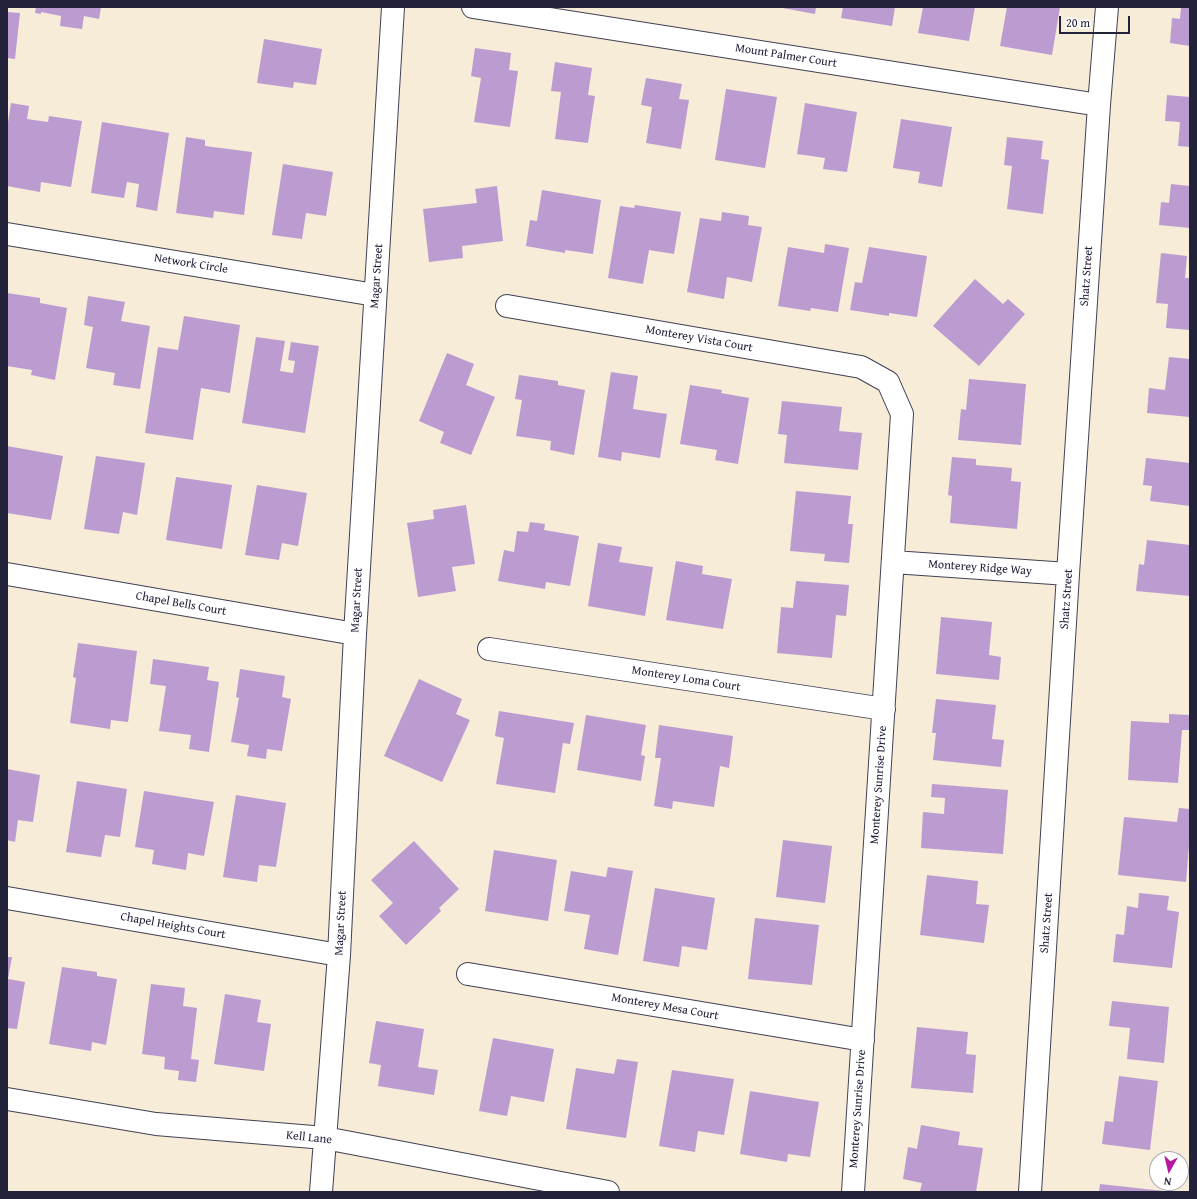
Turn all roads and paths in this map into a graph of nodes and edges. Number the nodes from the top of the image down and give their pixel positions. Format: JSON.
{"nodes":[{"id":1,"x":393,"y":7,"type":"edge"},
{"id":2,"x":473,"y":7,"type":"edge"},
{"id":3,"x":1107,"y":7,"type":"edge"},
{"id":4,"x":1099,"y":105,"type":"junction"},
{"id":5,"x":7,"y":234,"type":"edge"},
{"id":6,"x":375,"y":295,"type":"junction"},
{"id":7,"x":507,"y":306,"type":"dead end"},
{"id":8,"x":888,"y":382,"type":"joint"},
{"id":9,"x":893,"y":562,"type":"junction"},
{"id":10,"x":7,"y":574,"type":"edge"},
{"id":11,"x":1068,"y":574,"type":"junction"},
{"id":12,"x":355,"y":634,"type":"junction"},
{"id":13,"x":489,"y":649,"type":"dead end"},
{"id":14,"x":884,"y":709,"type":"junction"},
{"id":15,"x":7,"y":898,"type":"edge"},
{"id":16,"x":339,"y":955,"type":"junction"},
{"id":17,"x":468,"y":974,"type":"dead end"},
{"id":18,"x":863,"y":1040,"type":"junction"},
{"id":19,"x":7,"y":1098,"type":"edge"},
{"id":20,"x":325,"y":1138,"type":"junction"},
{"id":21,"x":321,"y":1192,"type":"edge"},
{"id":22,"x":608,"y":1192,"type":"edge"},
{"id":23,"x":853,"y":1192,"type":"edge"},
{"id":24,"x":1030,"y":1192,"type":"edge"}],
"edges":[{"from":1,"to":6,"type":"street","name":"Magar Street"},
{"from":2,"to":4,"type":"street","name":"Mount Palmer Court"},
{"from":3,"to":4,"type":"street","name":"Shatz Street"},
{"from":4,"to":11,"type":"street","name":"Shatz Street"},
{"from":5,"to":6,"type":"street","name":"Network Circle"},
{"from":6,"to":12,"type":"street","name":"Magar Street"},
{"from":7,"to":8,"type":"street","name":"Monterey Vista Court"},
{"from":8,"to":9,"type":"street","name":"Monterey Sunrise Drive"},
{"from":9,"to":11,"type":"street","name":"Monterey Ridge Way"},
{"from":9,"to":14,"type":"street","name":"Monterey Sunrise Drive"},
{"from":10,"to":12,"type":"street","name":"Chapel Bells Court"},
{"from":11,"to":24,"type":"street","name":"Shatz Street"},
{"from":12,"to":16,"type":"street","name":"Magar Street"},
{"from":13,"to":14,"type":"street","name":"Monterey Loma Court"},
{"from":14,"to":18,"type":"street","name":"Monterey Sunrise Drive"},
{"from":15,"to":16,"type":"street","name":"Chapel Heights Court"},
{"from":16,"to":20,"type":"street","name":"Magar Street"},
{"from":17,"to":18,"type":"street","name":"Monterey Mesa Court"},
{"from":18,"to":23,"type":"street","name":"Monterey Sunrise Drive"},
{"from":19,"to":20,"type":"street","name":"Kell Lane"},
{"from":20,"to":21,"type":"street","name":"Magar Street"},
{"from":20,"to":22,"type":"street","name":"Kell Lane"}]}
